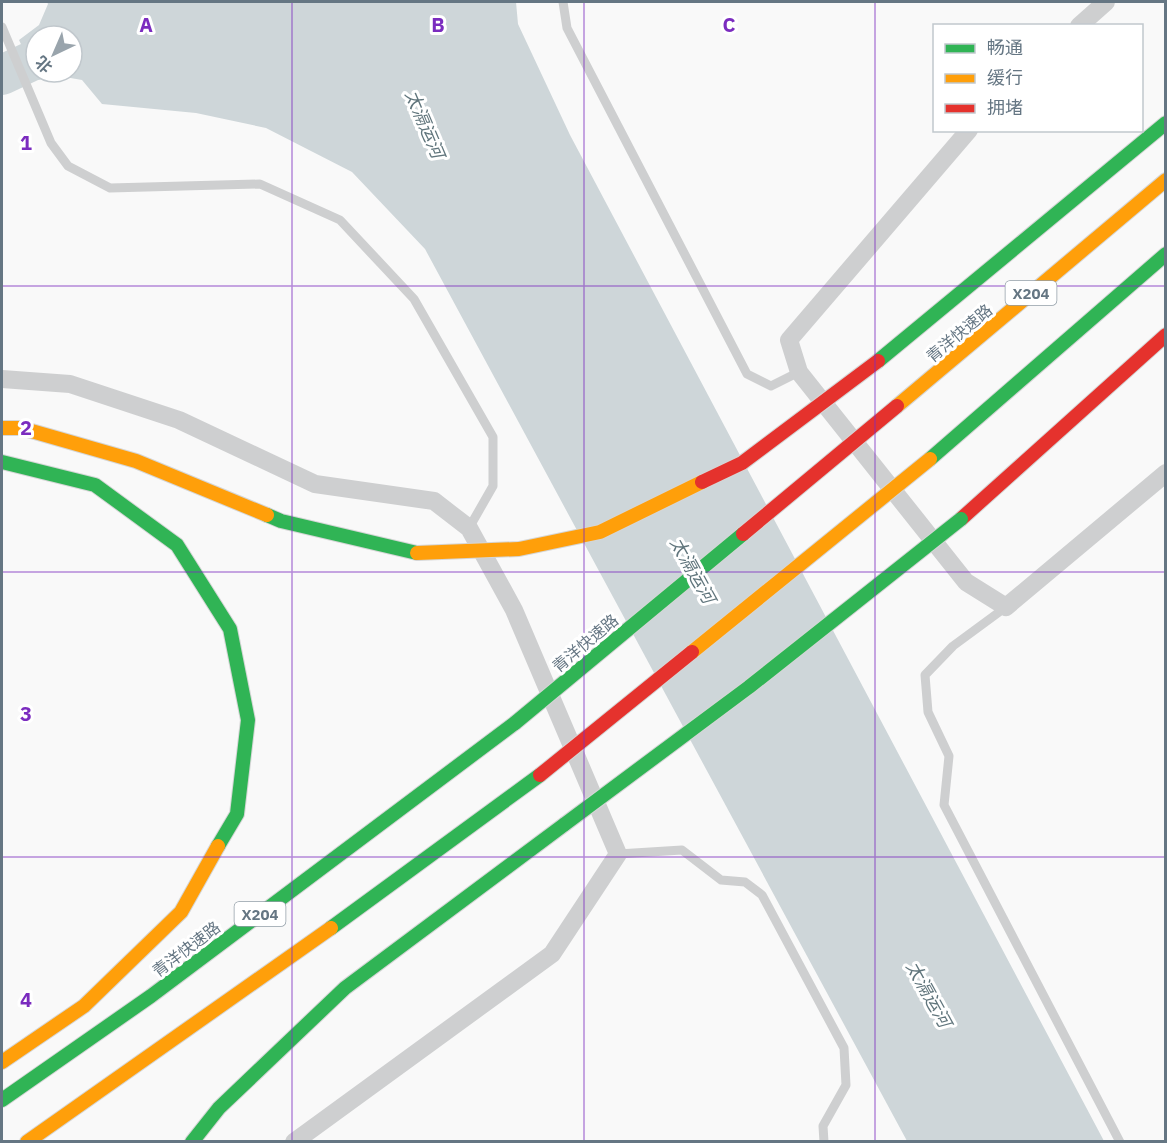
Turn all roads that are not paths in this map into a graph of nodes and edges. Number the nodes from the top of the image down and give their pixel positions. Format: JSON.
{"nodes":[{"id":1,"x":562,"y":2,"type":"edge"},
{"id":2,"x":1106,"y":2,"type":"edge"},
{"id":3,"x":1081,"y":24,"type":"edge"},
{"id":4,"x":2,"y":27,"type":"edge"},
{"id":5,"x":1166,"y":123,"type":"edge"},
{"id":6,"x":967,"y":132,"type":"edge"},
{"id":7,"x":1166,"y":180,"type":"edge"},
{"id":8,"x":1166,"y":254,"type":"edge"},
{"id":9,"x":1166,"y":334,"type":"edge"},
{"id":10,"x":799,"y":372,"type":"junction"},
{"id":11,"x":2,"y":379,"type":"edge"},
{"id":12,"x":2,"y":428,"type":"edge"},
{"id":13,"x":2,"y":462,"type":"edge"},
{"id":14,"x":1166,"y":473,"type":"edge"},
{"id":15,"x":469,"y":528,"type":"junction"},
{"id":16,"x":1006,"y":607,"type":"junction"},
{"id":17,"x":618,"y":854,"type":"junction"},
{"id":18,"x":2,"y":1062,"type":"edge"},
{"id":19,"x":2,"y":1100,"type":"edge"},
{"id":20,"x":27,"y":1142,"type":"edge"},
{"id":21,"x":192,"y":1142,"type":"edge"},
{"id":22,"x":294,"y":1142,"type":"edge"},
{"id":23,"x":824,"y":1142,"type":"edge"},
{"id":24,"x":1120,"y":1142,"type":"edge"}],
"edges":[{"from":1,"to":10,"type":"lane"},
{"from":2,"to":3,"type":"street"},
{"from":4,"to":15,"type":"lane"},
{"from":5,"to":12,"type":"highway","bridge":true},
{"from":6,"to":10,"type":"street"},
{"from":7,"to":19,"type":"highway","name":"青洋快速路","number":"X204","bridge":true},
{"from":8,"to":20,"type":"highway","bridge":true},
{"from":9,"to":21,"type":"highway","bridge":true},
{"from":10,"to":16,"type":"street"},
{"from":11,"to":15,"type":"street"},
{"from":13,"to":18,"type":"highway"},
{"from":14,"to":16,"type":"street"},
{"from":15,"to":17,"type":"street"},
{"from":16,"to":24,"type":"lane"},
{"from":17,"to":22,"type":"street"},
{"from":17,"to":23,"type":"lane"}]}
